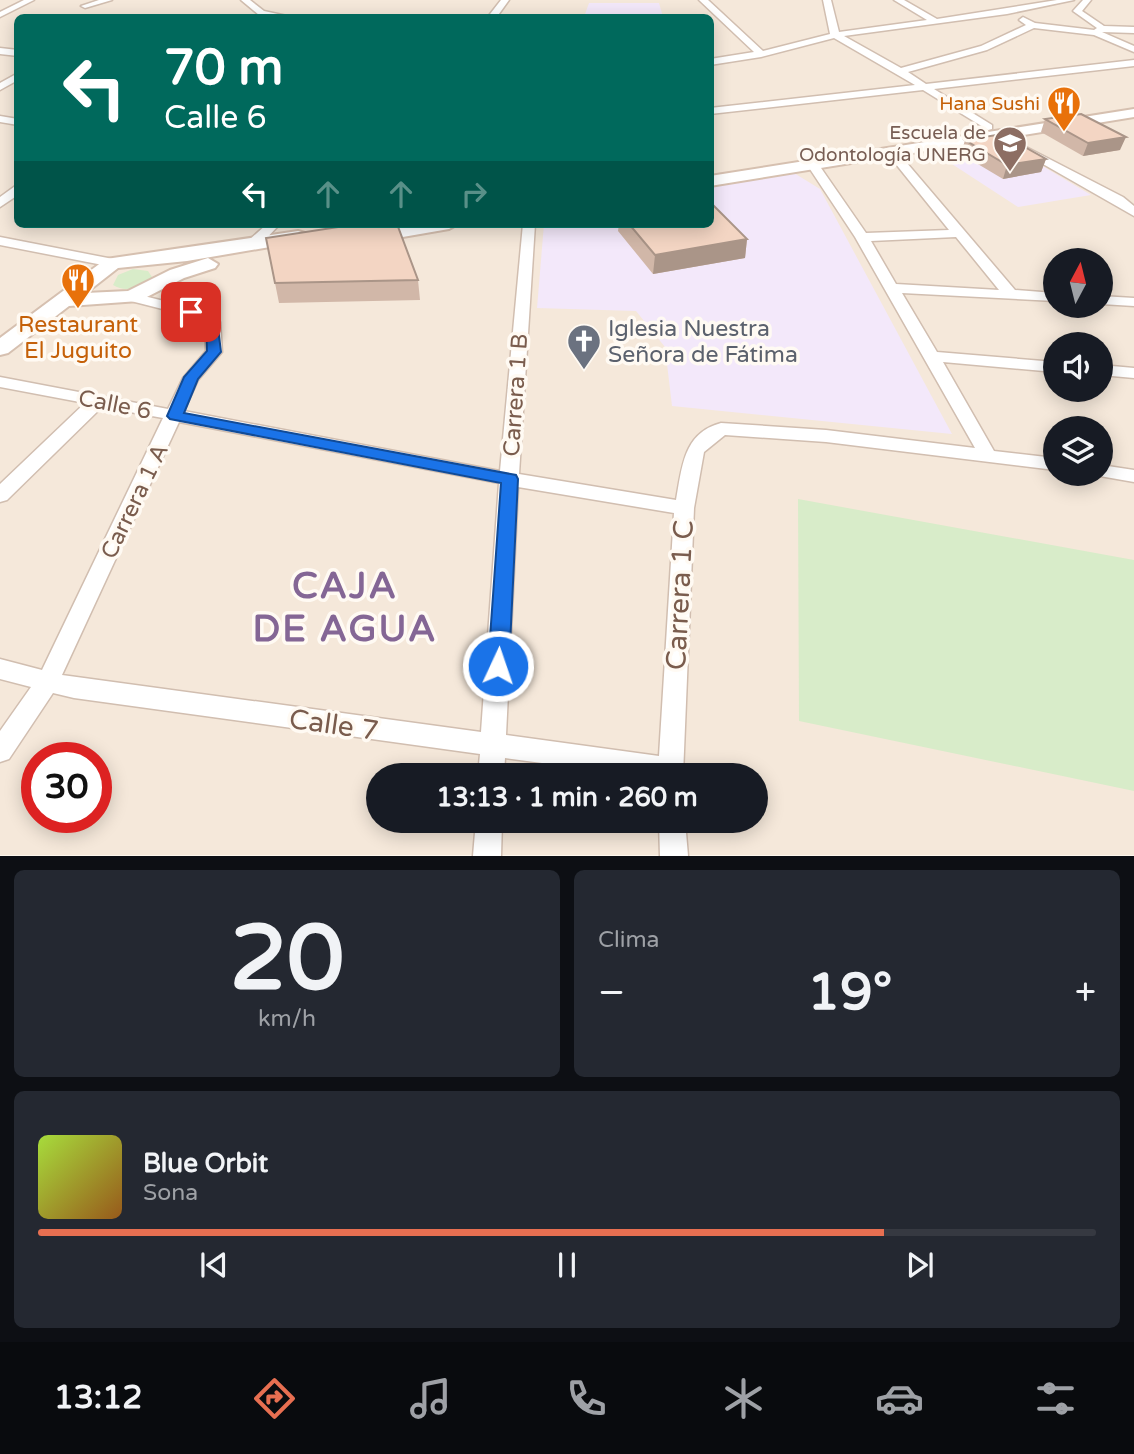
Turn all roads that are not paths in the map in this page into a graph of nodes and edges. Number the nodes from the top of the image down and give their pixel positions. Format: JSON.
{"nodes":[{"id":1,"x":30,"y":0,"type":"edge"},
{"id":2,"x":108,"y":0,"type":"edge"},
{"id":3,"x":245,"y":0,"type":"edge"},
{"id":4,"x":505,"y":0,"type":"edge"},
{"id":5,"x":703,"y":0,"type":"edge"},
{"id":6,"x":827,"y":0,"type":"edge"},
{"id":7,"x":898,"y":0,"type":"edge"},
{"id":8,"x":1021,"y":0,"type":"edge"},
{"id":9,"x":1070,"y":0,"type":"edge"},
{"id":10,"x":1087,"y":0,"type":"edge"},
{"id":11,"x":85,"y":6,"type":"dead end"},
{"id":12,"x":1032,"y":8,"type":"junction"},
{"id":13,"x":1007,"y":12,"type":"junction"},
{"id":14,"x":258,"y":14,"type":"edge"},
{"id":15,"x":494,"y":14,"type":"edge"},
{"id":16,"x":0,"y":15,"type":"edge"},
{"id":17,"x":936,"y":22,"type":"junction"},
{"id":18,"x":1033,"y":25,"type":"junction"},
{"id":19,"x":1134,"y":30,"type":"edge"},
{"id":20,"x":1099,"y":31,"type":"junction"},
{"id":21,"x":835,"y":35,"type":"junction"},
{"id":22,"x":1134,"y":48,"type":"edge"},
{"id":23,"x":761,"y":54,"type":"junction"},
{"id":24,"x":714,"y":61,"type":"edge"},
{"id":25,"x":1134,"y":63,"type":"edge"},
{"id":26,"x":900,"y":71,"type":"junction"},
{"id":27,"x":923,"y":86,"type":"junction"},
{"id":28,"x":1134,"y":105,"type":"edge"},
{"id":29,"x":714,"y":111,"type":"edge"},
{"id":30,"x":1134,"y":113,"type":"edge"},
{"id":31,"x":993,"y":131,"type":"junction"},
{"id":32,"x":891,"y":151,"type":"junction"},
{"id":33,"x":810,"y":159,"type":"junction"},
{"id":34,"x":714,"y":170,"type":"edge"},
{"id":35,"x":714,"y":180,"type":"edge"},
{"id":36,"x":14,"y":191,"type":"edge"},
{"id":37,"x":1119,"y":200,"type":"junction"},
{"id":38,"x":1134,"y":200,"type":"edge"},
{"id":39,"x":0,"y":203,"type":"edge"},
{"id":40,"x":1134,"y":212,"type":"edge"},
{"id":41,"x":270,"y":228,"type":"edge"},
{"id":42,"x":366,"y":228,"type":"edge"},
{"id":43,"x":412,"y":228,"type":"edge"},
{"id":44,"x":529,"y":228,"type":"edge"},
{"id":45,"x":961,"y":233,"type":"junction"},
{"id":46,"x":862,"y":237,"type":"junction"},
{"id":47,"x":0,"y":241,"type":"edge"},
{"id":48,"x":253,"y":244,"type":"junction"},
{"id":49,"x":113,"y":263,"type":"junction"},
{"id":50,"x":892,"y":288,"type":"junction"},
{"id":51,"x":1010,"y":295,"type":"junction"},
{"id":52,"x":1043,"y":296,"type":"edge"},
{"id":53,"x":131,"y":297,"type":"junction"},
{"id":54,"x":65,"y":300,"type":"junction"},
{"id":55,"x":1113,"y":301,"type":"edge"},
{"id":56,"x":1134,"y":302,"type":"edge"},
{"id":57,"x":0,"y":348,"type":"edge"},
{"id":58,"x":934,"y":357,"type":"junction"},
{"id":59,"x":1043,"y":366,"type":"edge"},
{"id":60,"x":1113,"y":371,"type":"edge"},
{"id":61,"x":1134,"y":373,"type":"edge"},
{"id":62,"x":0,"y":382,"type":"edge"},
{"id":63,"x":99,"y":400,"type":"junction"},
{"id":64,"x":175,"y":416,"type":"junction"},
{"id":65,"x":988,"y":454,"type":"junction"},
{"id":66,"x":1043,"y":462,"type":"edge"},
{"id":67,"x":1113,"y":473,"type":"edge"},
{"id":68,"x":1134,"y":476,"type":"edge"},
{"id":69,"x":510,"y":479,"type":"junction"},
{"id":70,"x":0,"y":495,"type":"edge"},
{"id":71,"x":684,"y":508,"type":"junction"},
{"id":72,"x":0,"y":669,"type":"edge"},
{"id":73,"x":48,"y":681,"type":"junction"},
{"id":74,"x":493,"y":747,"type":"junction"},
{"id":75,"x":0,"y":751,"type":"edge"},
{"id":76,"x":492,"y":763,"type":"edge"},
{"id":77,"x":606,"y":763,"type":"edge"},
{"id":78,"x":670,"y":763,"type":"edge"},
{"id":79,"x":488,"y":833,"type":"edge"},
{"id":80,"x":673,"y":833,"type":"edge"},
{"id":81,"x":487,"y":856,"type":"edge"},
{"id":82,"x":674,"y":856,"type":"edge"}],
"edges":[{"from":1,"to":16,"type":"street"},
{"from":2,"to":11,"type":"street"},
{"from":3,"to":14,"type":"street"},
{"from":4,"to":15,"type":"street"},
{"from":5,"to":23,"type":"street"},
{"from":6,"to":21,"type":"street"},
{"from":7,"to":17,"type":"street"},
{"from":8,"to":12,"type":"street"},
{"from":9,"to":12,"type":"street"},
{"from":10,"to":20,"type":"street"},
{"from":12,"to":13,"type":"street"},
{"from":13,"to":17,"type":"street"},
{"from":13,"to":18,"type":"street"},
{"from":17,"to":21,"type":"street"},
{"from":18,"to":20,"type":"street"},
{"from":18,"to":26,"type":"street"},
{"from":19,"to":20,"type":"street"},
{"from":20,"to":22,"type":"street"},
{"from":21,"to":23,"type":"street"},
{"from":21,"to":26,"type":"street"},
{"from":23,"to":24,"type":"street"},
{"from":25,"to":27,"type":"street"},
{"from":26,"to":27,"type":"street"},
{"from":27,"to":29,"type":"street"},
{"from":27,"to":31,"type":"street"},
{"from":28,"to":31,"type":"main road"},
{"from":30,"to":31,"type":"main road"},
{"from":31,"to":32,"type":"main road"},
{"from":31,"to":33,"type":"main road"},
{"from":31,"to":37,"type":"street"},
{"from":32,"to":33,"type":"main road"},
{"from":32,"to":45,"type":"street"},
{"from":33,"to":34,"type":"main road"},
{"from":33,"to":35,"type":"main road"},
{"from":33,"to":46,"type":"street"},
{"from":36,"to":39,"type":"street"},
{"from":37,"to":38,"type":"street"},
{"from":37,"to":40,"type":"street"},
{"from":41,"to":48,"type":"street"},
{"from":42,"to":43,"type":"main road"},
{"from":44,"to":69,"type":"street","name":"Carrera 1 B"},
{"from":45,"to":46,"type":"street"},
{"from":45,"to":51,"type":"street"},
{"from":46,"to":50,"type":"street"},
{"from":47,"to":49,"type":"street"},
{"from":48,"to":49,"type":"main road"},
{"from":48,"to":53,"type":"main road"},
{"from":49,"to":54,"type":"main road"},
{"from":50,"to":51,"type":"street"},
{"from":50,"to":58,"type":"street"},
{"from":51,"to":52,"type":"street"},
{"from":53,"to":54,"type":"main road"},
{"from":53,"to":64,"type":"street","name":"Carrera 1 A"},
{"from":54,"to":57,"type":"main road"},
{"from":55,"to":56,"type":"street"},
{"from":58,"to":59,"type":"street"},
{"from":58,"to":65,"type":"street"},
{"from":60,"to":61,"type":"street"},
{"from":62,"to":63,"type":"street","name":"Calle 6"},
{"from":63,"to":64,"type":"street","name":"Calle 6"},
{"from":63,"to":70,"type":"street"},
{"from":64,"to":69,"type":"street","name":"Calle 6"},
{"from":64,"to":73,"type":"street","name":"Carrera 1 A"},
{"from":65,"to":66,"type":"street"},
{"from":65,"to":71,"type":"street","name":"Carrera 1 C"},
{"from":67,"to":68,"type":"street"},
{"from":69,"to":71,"type":"street","name":"Calle 6"},
{"from":69,"to":74,"type":"street","name":"Carrera 1 B"},
{"from":71,"to":78,"type":"street","name":"Carrera 1 C"},
{"from":72,"to":73,"type":"street","name":"Calle 7"},
{"from":73,"to":74,"type":"street","name":"Calle 7"},
{"from":73,"to":75,"type":"street","name":"Carrera 1 A"},
{"from":74,"to":76,"type":"street","name":"Carrera 1 B"},
{"from":74,"to":77,"type":"street","name":"Calle 7"},
{"from":79,"to":81,"type":"street"},
{"from":80,"to":82,"type":"street"}]}
